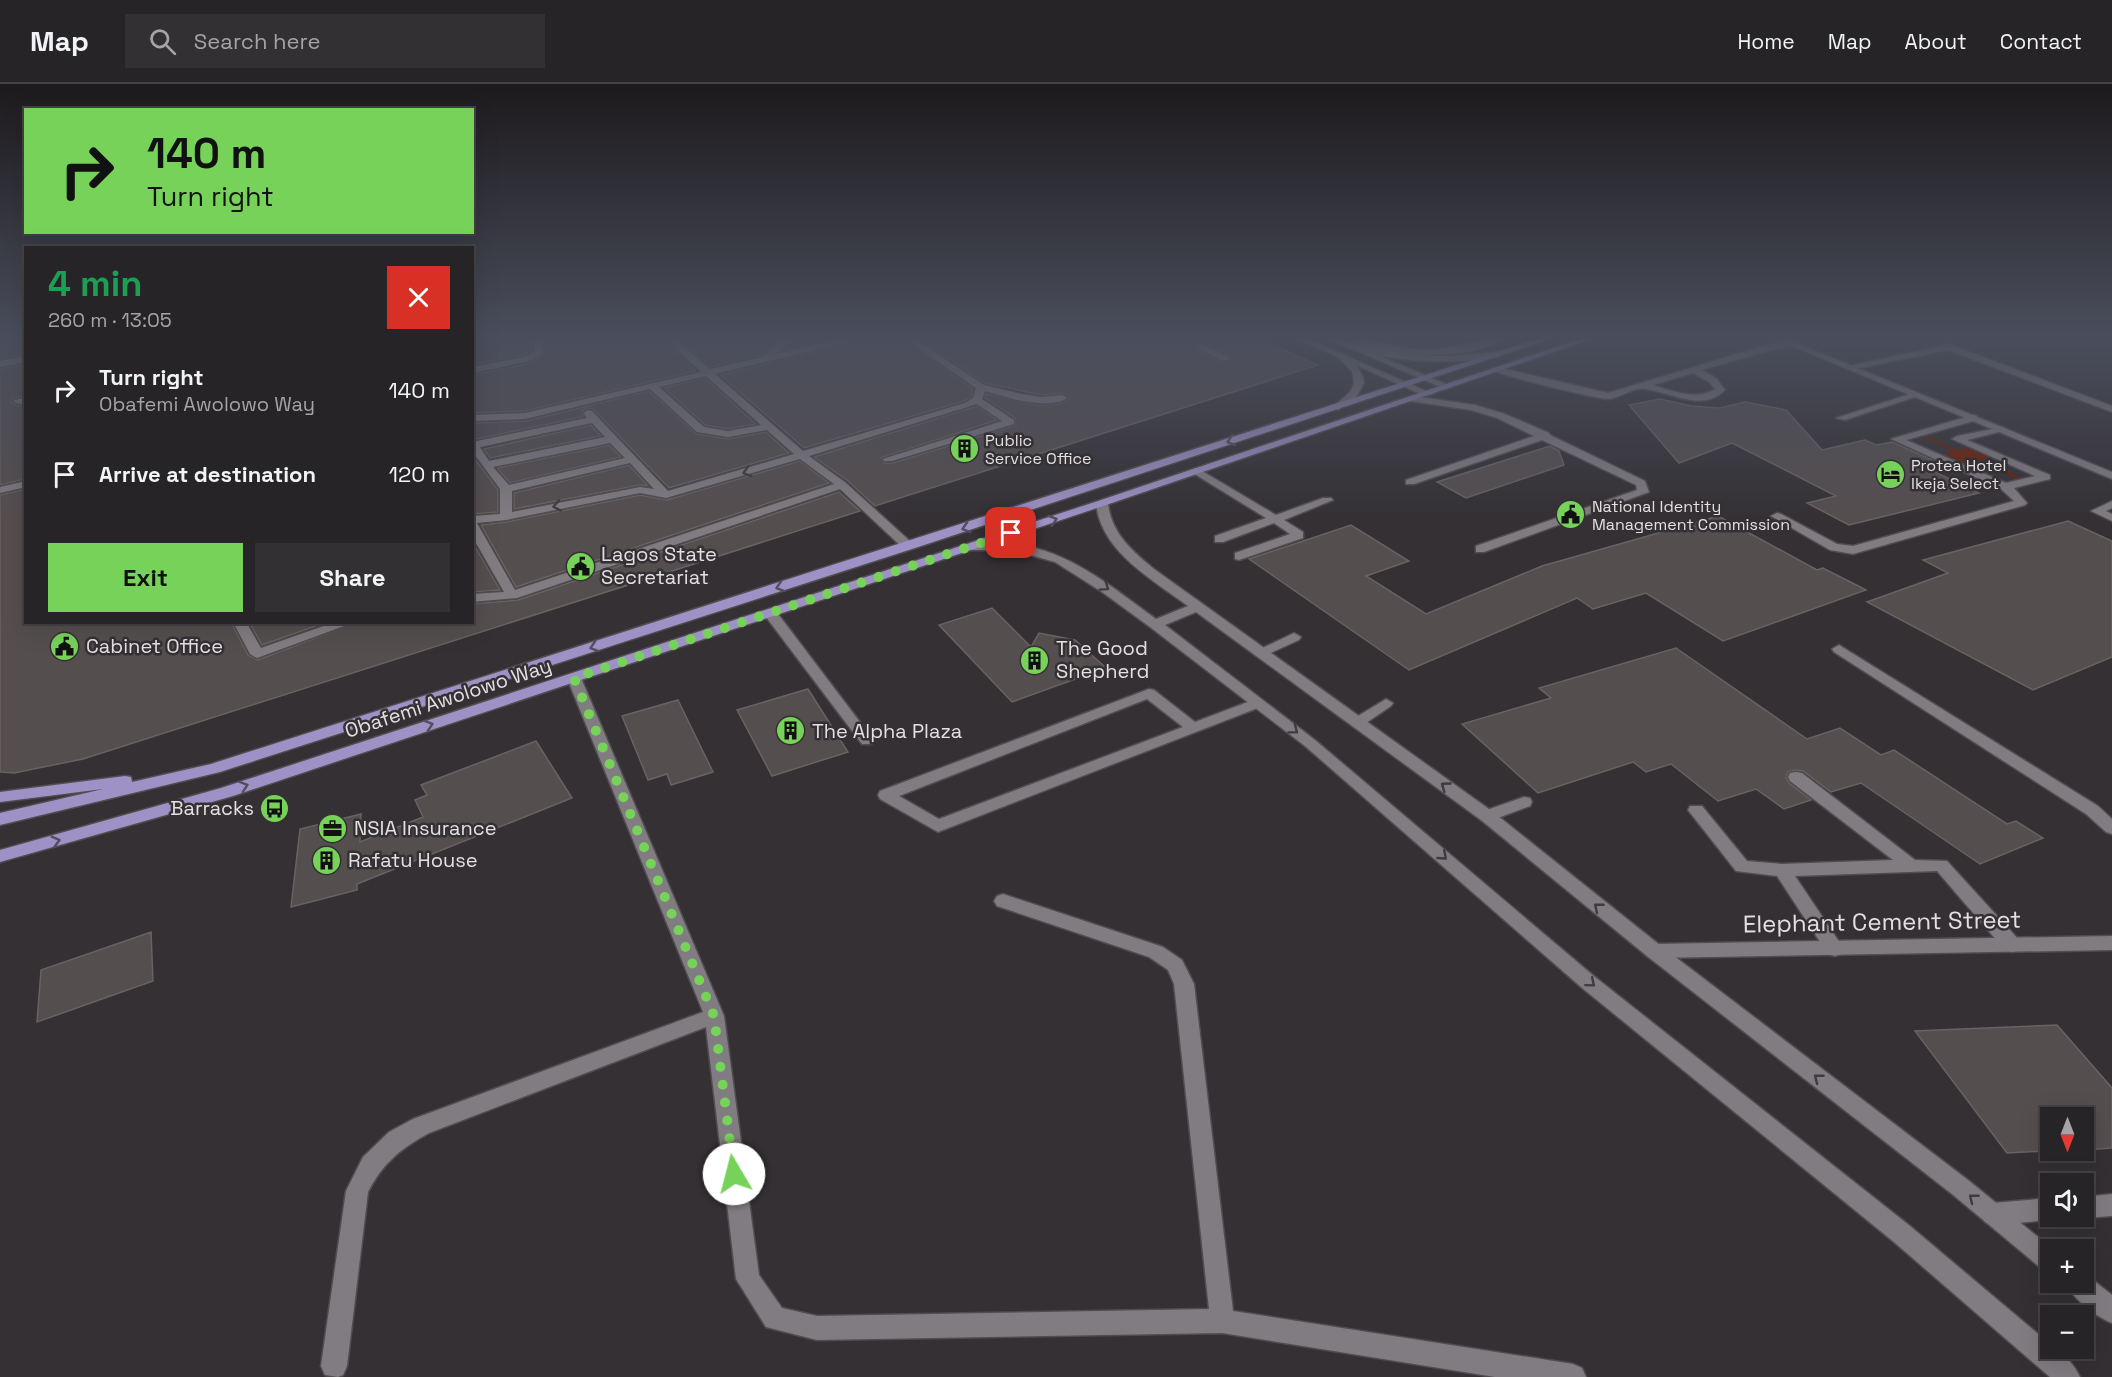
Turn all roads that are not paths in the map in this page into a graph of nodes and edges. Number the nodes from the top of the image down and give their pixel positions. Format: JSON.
{"nodes":[{"id":1,"x":589,"y":399,"type":"edge"},
{"id":2,"x":667,"y":399,"type":"edge"},
{"id":3,"x":740,"y":399,"type":"edge"},
{"id":4,"x":1025,"y":399,"type":"edge"},
{"id":5,"x":1053,"y":399,"type":"edge"},
{"id":6,"x":1064,"y":399,"type":"edge"},
{"id":7,"x":1347,"y":399,"type":"edge"},
{"id":8,"x":1362,"y":399,"type":"edge"},
{"id":9,"x":1412,"y":399,"type":"edge"},
{"id":10,"x":1417,"y":399,"type":"edge"},
{"id":11,"x":1902,"y":399,"type":"edge"},
{"id":12,"x":1927,"y":399,"type":"edge"},
{"id":13,"x":2086,"y":399,"type":"edge"},
{"id":14,"x":977,"y":400,"type":"joint"},
{"id":15,"x":578,"y":402,"type":"junction"},
{"id":16,"x":1074,"y":406,"type":"dead end"},
{"id":17,"x":1338,"y":407,"type":"junction"},
{"id":18,"x":2112,"y":409,"type":"edge"},
{"id":19,"x":474,"y":418,"type":"edge"},
{"id":20,"x":1841,"y":418,"type":"dead end"},
{"id":21,"x":1973,"y":418,"type":"junction"},
{"id":22,"x":594,"y":420,"type":"junction"},
{"id":23,"x":770,"y":426,"type":"junction"},
{"id":24,"x":1932,"y":428,"type":"junction"},
{"id":25,"x":1999,"y":429,"type":"junction"},
{"id":26,"x":1545,"y":435,"type":"junction"},
{"id":27,"x":613,"y":439,"type":"junction"},
{"id":28,"x":1957,"y":439,"type":"junction"},
{"id":29,"x":803,"y":456,"type":"junction"},
{"id":30,"x":633,"y":459,"type":"junction"},
{"id":31,"x":888,"y":459,"type":"dead end"},
{"id":32,"x":486,"y":465,"type":"junction"},
{"id":33,"x":1197,"y":471,"type":"junction"},
{"id":34,"x":2112,"y":476,"type":"edge"},
{"id":35,"x":1410,"y":482,"type":"dead end"},
{"id":36,"x":24,"y":484,"type":"edge"},
{"id":37,"x":842,"y":485,"type":"junction"},
{"id":38,"x":2005,"y":488,"type":"junction"},
{"id":39,"x":506,"y":489,"type":"junction"},
{"id":40,"x":0,"y":490,"type":"edge"},
{"id":41,"x":666,"y":495,"type":"junction"},
{"id":42,"x":1327,"y":500,"type":"dead end"},
{"id":43,"x":1102,"y":503,"type":"junction"},
{"id":44,"x":2112,"y":504,"type":"edge"},
{"id":45,"x":1777,"y":516,"type":"dead end"},
{"id":46,"x":506,"y":517,"type":"junction"},
{"id":47,"x":2112,"y":518,"type":"edge"},
{"id":48,"x":1275,"y":519,"type":"junction"},
{"id":49,"x":474,"y":523,"type":"edge"},
{"id":50,"x":474,"y":527,"type":"edge"},
{"id":51,"x":1219,"y":539,"type":"dead end"},
{"id":52,"x":908,"y":546,"type":"junction"},
{"id":53,"x":972,"y":546,"type":"junction"},
{"id":54,"x":1480,"y":549,"type":"dead end"},
{"id":55,"x":1239,"y":556,"type":"dead end"},
{"id":56,"x":512,"y":595,"type":"junction"},
{"id":57,"x":474,"y":598,"type":"edge"},
{"id":58,"x":1197,"y":607,"type":"junction"},
{"id":59,"x":770,"y":613,"type":"junction"},
{"id":60,"x":240,"y":624,"type":"edge"},
{"id":61,"x":341,"y":624,"type":"edge"},
{"id":62,"x":1155,"y":624,"type":"junction"},
{"id":63,"x":1294,"y":637,"type":"dead end"},
{"id":64,"x":1839,"y":649,"type":"dead end"},
{"id":65,"x":1260,"y":652,"type":"junction"},
{"id":66,"x":574,"y":678,"type":"junction"},
{"id":67,"x":1258,"y":704,"type":"junction"},
{"id":68,"x":1386,"y":704,"type":"dead end"},
{"id":69,"x":1358,"y":722,"type":"junction"},
{"id":70,"x":1194,"y":728,"type":"junction"},
{"id":71,"x":867,"y":741,"type":"dead end"},
{"id":72,"x":214,"y":768,"type":"junction"},
{"id":73,"x":1796,"y":777,"type":"dead end"},
{"id":74,"x":0,"y":797,"type":"edge"},
{"id":75,"x":1524,"y":802,"type":"dead end"},
{"id":76,"x":1696,"y":810,"type":"dead end"},
{"id":77,"x":1487,"y":816,"type":"junction"},
{"id":78,"x":0,"y":819,"type":"edge"},
{"id":79,"x":2112,"y":828,"type":"edge"},
{"id":80,"x":0,"y":856,"type":"edge"},
{"id":81,"x":1912,"y":866,"type":"junction"},
{"id":82,"x":1782,"y":870,"type":"junction"},
{"id":83,"x":1003,"y":901,"type":"dead end"},
{"id":84,"x":2112,"y":943,"type":"edge"},
{"id":85,"x":2012,"y":945,"type":"junction"},
{"id":86,"x":1835,"y":949,"type":"junction"},
{"id":87,"x":1654,"y":951,"type":"junction"},
{"id":88,"x":714,"y":1016,"type":"junction"},
{"id":89,"x":2112,"y":1205,"type":"edge"},
{"id":90,"x":2094,"y":1206,"type":"edge"},
{"id":91,"x":2040,"y":1210,"type":"edge"},
{"id":92,"x":1993,"y":1214,"type":"junction"},
{"id":93,"x":2040,"y":1253,"type":"edge"},
{"id":94,"x":2090,"y":1293,"type":"edge"},
{"id":95,"x":2112,"y":1311,"type":"edge"},
{"id":96,"x":1222,"y":1321,"type":"junction"},
{"id":97,"x":334,"y":1366,"type":"dead end"},
{"id":98,"x":1572,"y":1377,"type":"edge"},
{"id":99,"x":2067,"y":1377,"type":"edge"}],
"edges":[{"from":1,"to":15,"type":"street"},
{"from":2,"to":23,"type":"street"},
{"from":3,"to":23,"type":"street"},
{"from":4,"to":5,"type":"street"},
{"from":6,"to":16,"type":"street"},
{"from":7,"to":17,"type":"street"},
{"from":8,"to":17,"type":"main road","name":"Obafemi Awolowo Way"},
{"from":9,"to":33,"type":"main road","name":"Obafemi Awolowo Way"},
{"from":10,"to":26,"type":"street"},
{"from":11,"to":20,"type":"street"},
{"from":12,"to":21,"type":"street"},
{"from":13,"to":18,"type":"street"},
{"from":14,"to":29,"type":"street"},
{"from":14,"to":31,"type":"street"},
{"from":15,"to":19,"type":"street"},
{"from":15,"to":22,"type":"street"},
{"from":17,"to":52,"type":"main road","name":"Obafemi Awolowo Way","one_way":true},
{"from":21,"to":24,"type":"street"},
{"from":21,"to":25,"type":"street"},
{"from":22,"to":27,"type":"street"},
{"from":22,"to":32,"type":"street"},
{"from":23,"to":29,"type":"street"},
{"from":24,"to":28,"type":"street"},
{"from":24,"to":38,"type":"street"},
{"from":25,"to":28,"type":"street"},
{"from":25,"to":34,"type":"street"},
{"from":26,"to":35,"type":"street"},
{"from":26,"to":54,"type":"street"},
{"from":27,"to":30,"type":"street"},
{"from":27,"to":32,"type":"street"},
{"from":28,"to":38,"type":"street"},
{"from":29,"to":37,"type":"street"},
{"from":29,"to":41,"type":"street","one_way":true},
{"from":30,"to":39,"type":"street"},
{"from":30,"to":41,"type":"street"},
{"from":32,"to":39,"type":"street"},
{"from":33,"to":43,"type":"main road","name":"Obafemi Awolowo Way"},
{"from":33,"to":48,"type":"street"},
{"from":36,"to":40,"type":"street"},
{"from":37,"to":52,"type":"street"},
{"from":37,"to":56,"type":"street"},
{"from":38,"to":45,"type":"street"},
{"from":39,"to":46,"type":"street"},
{"from":41,"to":46,"type":"street","one_way":true},
{"from":42,"to":48,"type":"street"},
{"from":53,"to":43,"type":"main road","name":"Obafemi Awolowo Way","one_way":true},
{"from":43,"to":58,"type":"street"},
{"from":44,"to":47,"type":"street"},
{"from":46,"to":49,"type":"street"},
{"from":48,"to":51,"type":"street"},
{"from":48,"to":55,"type":"street"},
{"from":50,"to":56,"type":"street"},
{"from":52,"to":72,"type":"main road","name":"Obafemi Awolowo Way","one_way":true},
{"from":53,"to":59,"type":"main road","name":"Obafemi Awolowo Way"},
{"from":53,"to":62,"type":"street","one_way":true},
{"from":56,"to":57,"type":"street"},
{"from":58,"to":62,"type":"street"},
{"from":58,"to":65,"type":"street"},
{"from":59,"to":66,"type":"main road","name":"Obafemi Awolowo Way"},
{"from":59,"to":71,"type":"street"},
{"from":60,"to":61,"type":"street"},
{"from":62,"to":67,"type":"street"},
{"from":63,"to":65,"type":"street"},
{"from":64,"to":79,"type":"street"},
{"from":65,"to":69,"type":"street"},
{"from":80,"to":66,"type":"main road","name":"Obafemi Awolowo Way","one_way":true},
{"from":66,"to":88,"type":"street"},
{"from":67,"to":70,"type":"street"},
{"from":67,"to":99,"type":"street","one_way":true},
{"from":68,"to":69,"type":"street"},
{"from":77,"to":69,"type":"street","one_way":true},
{"from":70,"to":70,"type":"street"},
{"from":72,"to":74,"type":"main road"},
{"from":72,"to":78,"type":"main road","name":"Obafemi Awolowo Way"},
{"from":73,"to":81,"type":"street"},
{"from":75,"to":77,"type":"street"},
{"from":76,"to":82,"type":"street"},
{"from":87,"to":77,"type":"street","one_way":true},
{"from":81,"to":82,"type":"street"},
{"from":81,"to":85,"type":"street"},
{"from":82,"to":86,"type":"street"},
{"from":83,"to":96,"type":"street"},
{"from":84,"to":85,"type":"street","name":"Elephant Cement Street"},
{"from":85,"to":86,"type":"street","name":"Elephant Cement Street"},
{"from":86,"to":87,"type":"street","name":"Elephant Cement Street"},
{"from":92,"to":87,"type":"street","one_way":true},
{"from":88,"to":96,"type":"street"},
{"from":88,"to":97,"type":"street"},
{"from":89,"to":90,"type":"street"},
{"from":91,"to":92,"type":"street"},
{"from":92,"to":93,"type":"street"},
{"from":94,"to":95,"type":"street"},
{"from":96,"to":98,"type":"street"}]}
